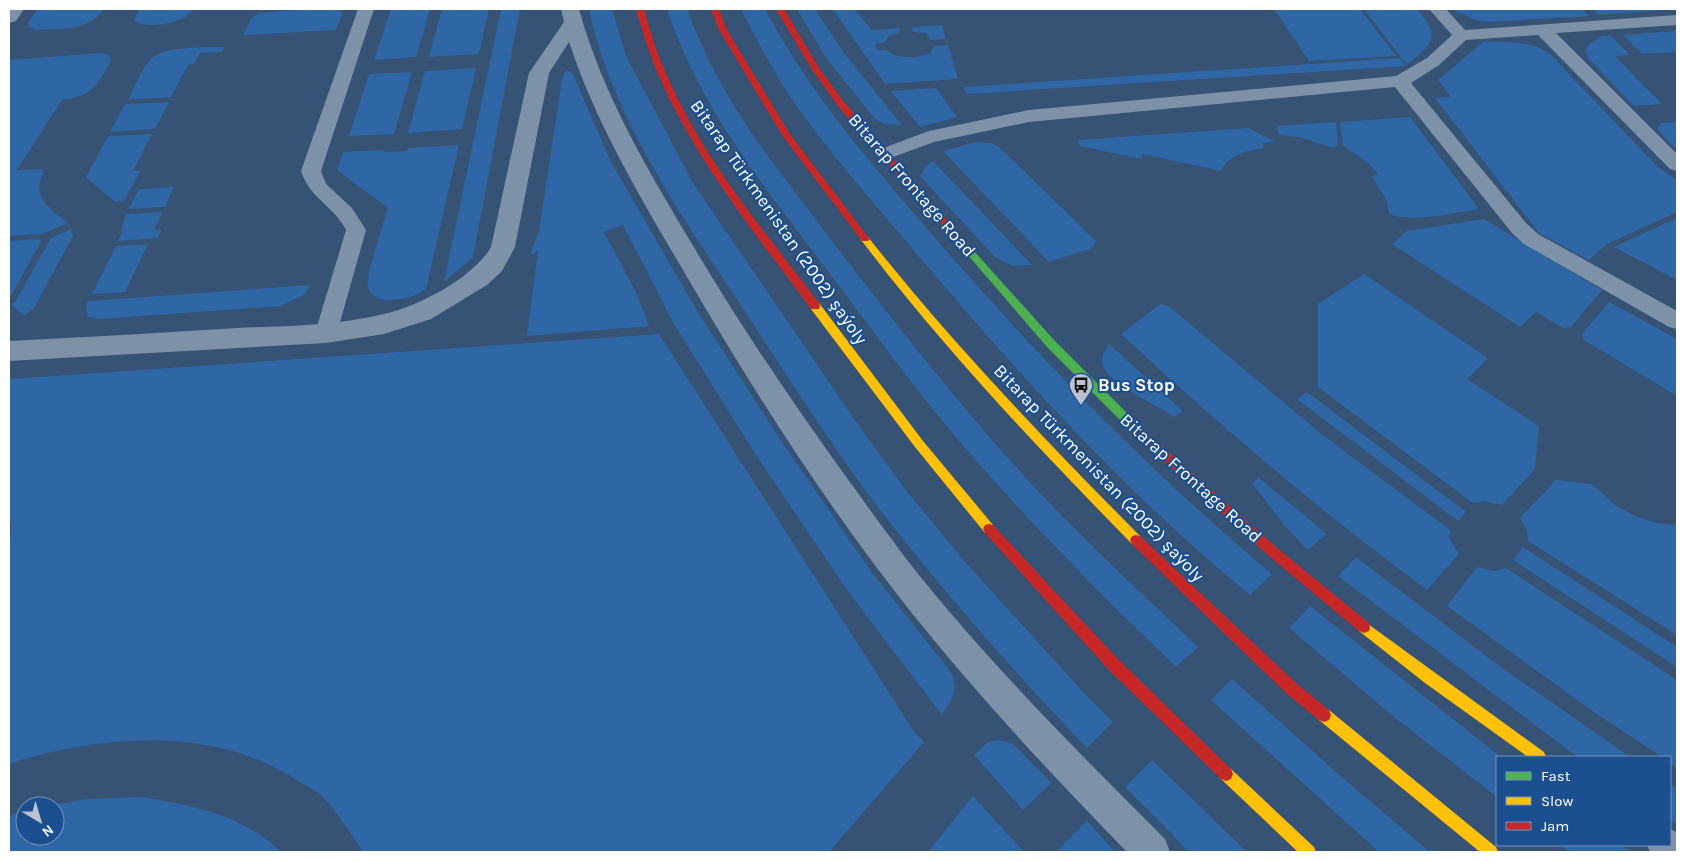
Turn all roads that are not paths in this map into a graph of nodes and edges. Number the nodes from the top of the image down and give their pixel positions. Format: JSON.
{"nodes":[{"id":1,"x":15,"y":9,"type":"edge"},
{"id":2,"x":366,"y":9,"type":"edge"},
{"id":3,"x":640,"y":9,"type":"edge"},
{"id":4,"x":715,"y":9,"type":"edge"},
{"id":5,"x":780,"y":9,"type":"edge"},
{"id":6,"x":1437,"y":9,"type":"edge"},
{"id":7,"x":572,"y":16,"type":"edge"},
{"id":8,"x":9,"y":17,"type":"edge"},
{"id":9,"x":1677,"y":20,"type":"edge"},
{"id":10,"x":1541,"y":28,"type":"junction"},
{"id":11,"x":1461,"y":35,"type":"junction"},
{"id":12,"x":1400,"y":81,"type":"junction"},
{"id":13,"x":885,"y":154,"type":"junction"},
{"id":14,"x":1677,"y":166,"type":"edge"},
{"id":15,"x":1677,"y":321,"type":"edge"},
{"id":16,"x":326,"y":332,"type":"junction"},
{"id":17,"x":9,"y":351,"type":"edge"},
{"id":18,"x":1538,"y":756,"type":"edge"},
{"id":19,"x":1152,"y":852,"type":"edge"},
{"id":20,"x":1309,"y":852,"type":"edge"},
{"id":21,"x":1491,"y":852,"type":"edge"}],
"edges":[{"from":1,"to":8,"type":"street"},
{"from":2,"to":16,"type":"lane"},
{"from":3,"to":20,"type":"main road","name":"Bitarap Türkmenistan (2002) şaýoly"},
{"from":4,"to":21,"type":"main road","name":"Bitarap Türkmenistan (2002) şaýoly"},
{"from":5,"to":13,"type":"main road","name":"Bitarap Frontage Road"},
{"from":6,"to":11,"type":"lane"},
{"from":7,"to":16,"type":"street"},
{"from":7,"to":19,"type":"street"},
{"from":9,"to":10,"type":"lane"},
{"from":10,"to":11,"type":"lane"},
{"from":10,"to":14,"type":"lane"},
{"from":11,"to":12,"type":"lane"},
{"from":12,"to":13,"type":"lane"},
{"from":12,"to":15,"type":"lane"},
{"from":13,"to":18,"type":"main road","name":"Bitarap Frontage Road"},
{"from":16,"to":17,"type":"street"}]}
